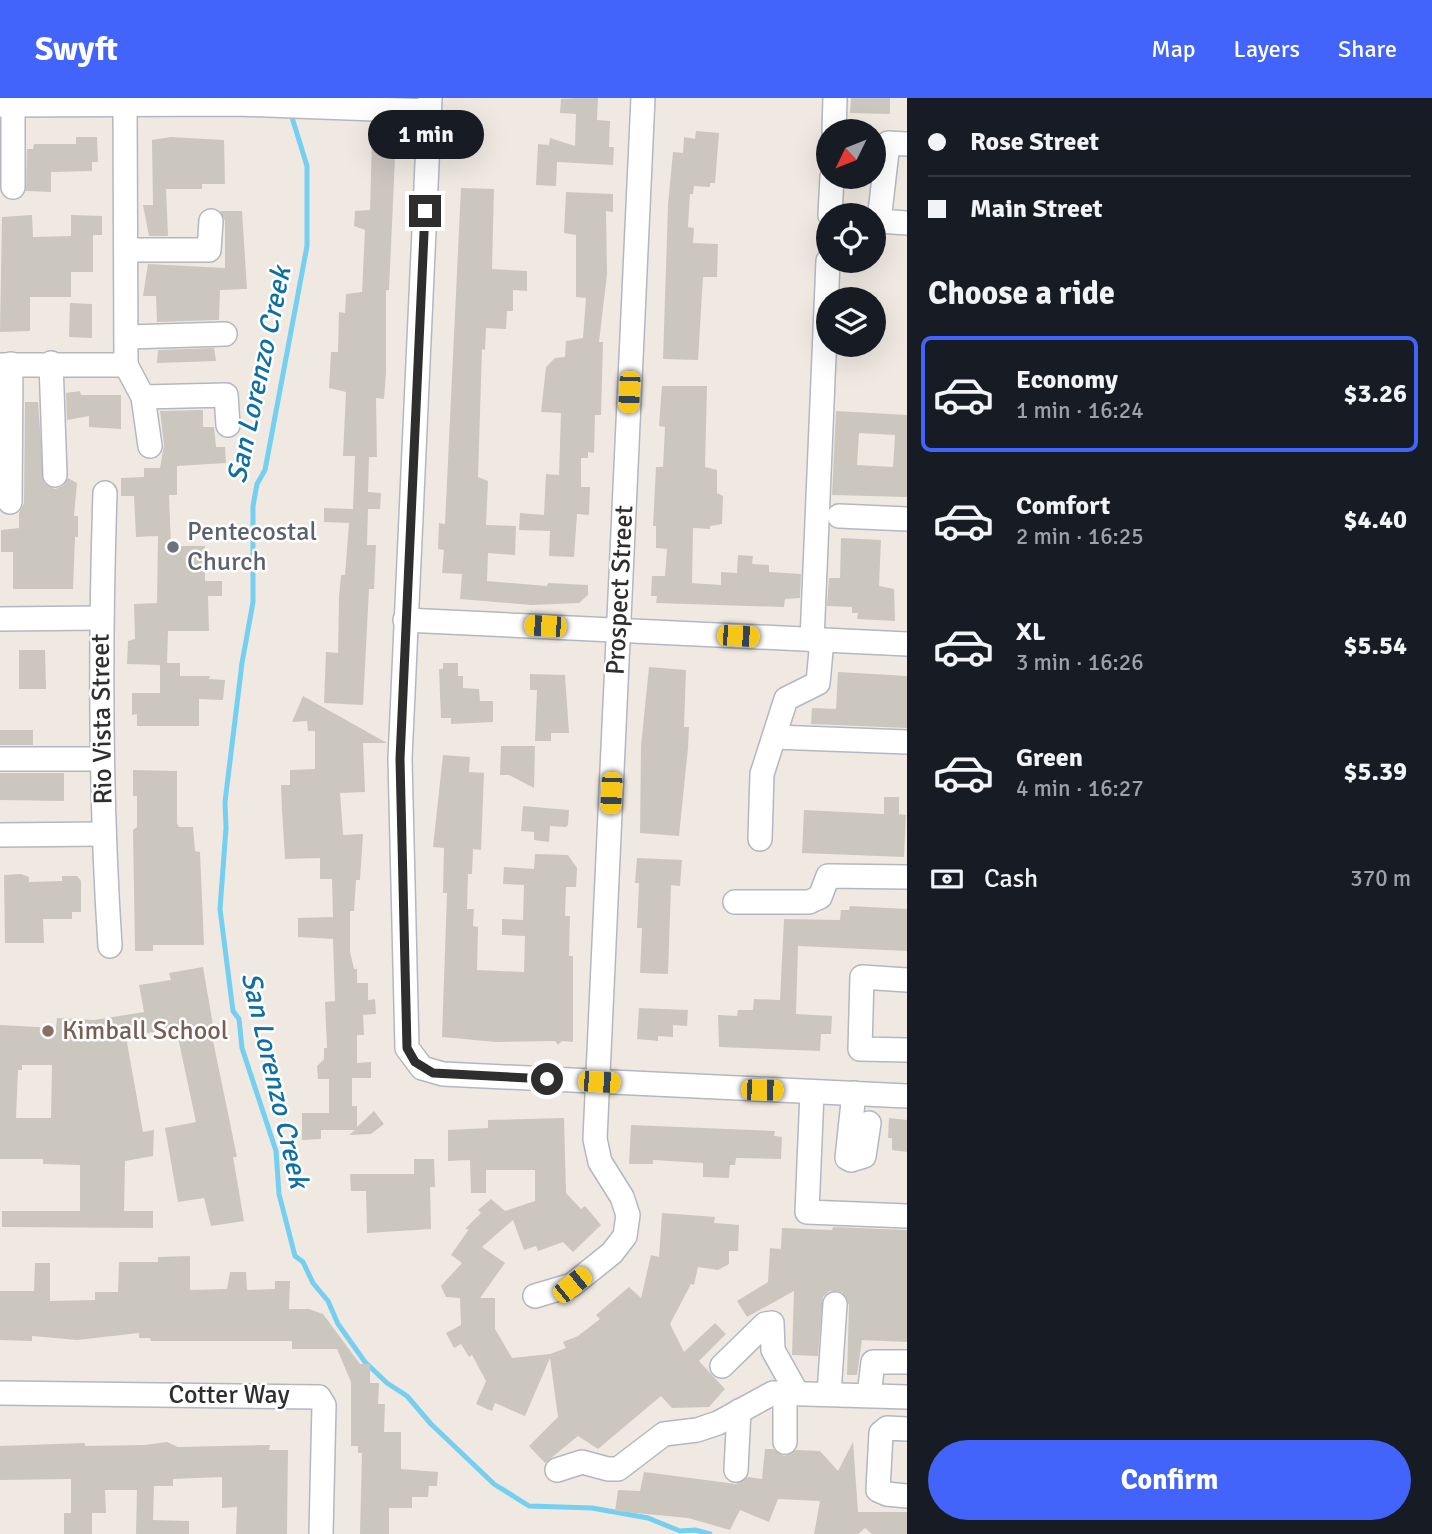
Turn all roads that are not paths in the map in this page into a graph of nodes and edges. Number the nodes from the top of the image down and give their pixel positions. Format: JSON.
{"nodes":[{"id":1,"x":643,"y":98,"type":"edge"},
{"id":2,"x":835,"y":98,"type":"edge"},
{"id":3,"x":80,"y":101,"type":"edge"},
{"id":4,"x":429,"y":104,"type":"edge"},
{"id":5,"x":7,"y":105,"type":"edge"},
{"id":6,"x":125,"y":105,"type":"junction"},
{"id":7,"x":834,"y":119,"type":"edge"},
{"id":8,"x":907,"y":144,"type":"edge"},
{"id":9,"x":13,"y":187,"type":"dead end"},
{"id":10,"x":211,"y":221,"type":"dead end"},
{"id":11,"x":907,"y":223,"type":"edge"},
{"id":12,"x":127,"y":250,"type":"junction"},
{"id":13,"x":828,"y":273,"type":"edge"},
{"id":14,"x":225,"y":334,"type":"dead end"},
{"id":15,"x":128,"y":337,"type":"junction"},
{"id":16,"x":51,"y":363,"type":"junction"},
{"id":17,"x":6,"y":365,"type":"edge"},
{"id":18,"x":127,"y":365,"type":"junction"},
{"id":19,"x":143,"y":397,"type":"junction"},
{"id":20,"x":228,"y":425,"type":"dead end"},
{"id":21,"x":150,"y":446,"type":"dead end"},
{"id":22,"x":55,"y":475,"type":"dead end"},
{"id":23,"x":105,"y":493,"type":"dead end"},
{"id":24,"x":10,"y":502,"type":"dead end"},
{"id":25,"x":839,"y":516,"type":"dead end"},
{"id":26,"x":907,"y":519,"type":"edge"},
{"id":27,"x":0,"y":618,"type":"edge"},
{"id":28,"x":101,"y":618,"type":"junction"},
{"id":29,"x":405,"y":620,"type":"junction"},
{"id":30,"x":617,"y":630,"type":"junction"},
{"id":31,"x":817,"y":640,"type":"junction"},
{"id":32,"x":907,"y":645,"type":"edge"},
{"id":33,"x":774,"y":737,"type":"junction"},
{"id":34,"x":907,"y":743,"type":"edge"},
{"id":35,"x":0,"y":759,"type":"edge"},
{"id":36,"x":102,"y":759,"type":"junction"},
{"id":37,"x":103,"y":834,"type":"junction"},
{"id":38,"x":0,"y":835,"type":"edge"},
{"id":39,"x":760,"y":839,"type":"dead end"},
{"id":40,"x":907,"y":877,"type":"edge"},
{"id":41,"x":736,"y":902,"type":"dead end"},
{"id":42,"x":110,"y":946,"type":"dead end"},
{"id":43,"x":907,"y":980,"type":"edge"},
{"id":44,"x":907,"y":1050,"type":"edge"},
{"id":45,"x":599,"y":1082,"type":"junction"},
{"id":46,"x":812,"y":1091,"type":"junction"},
{"id":47,"x":854,"y":1093,"type":"junction"},
{"id":48,"x":907,"y":1096,"type":"edge"},
{"id":49,"x":869,"y":1123,"type":"dead end"},
{"id":50,"x":907,"y":1216,"type":"edge"},
{"id":51,"x":535,"y":1296,"type":"dead end"},
{"id":52,"x":835,"y":1304,"type":"dead end"},
{"id":53,"x":907,"y":1362,"type":"edge"},
{"id":54,"x":722,"y":1366,"type":"dead end"},
{"id":55,"x":0,"y":1393,"type":"edge"},
{"id":56,"x":791,"y":1393,"type":"junction"},
{"id":57,"x":829,"y":1394,"type":"junction"},
{"id":58,"x":869,"y":1395,"type":"junction"},
{"id":59,"x":903,"y":1396,"type":"edge"},
{"id":60,"x":739,"y":1411,"type":"junction"},
{"id":61,"x":902,"y":1429,"type":"edge"},
{"id":62,"x":785,"y":1442,"type":"dead end"},
{"id":63,"x":557,"y":1470,"type":"dead end"},
{"id":64,"x":736,"y":1470,"type":"dead end"},
{"id":65,"x":907,"y":1496,"type":"edge"},
{"id":66,"x":321,"y":1534,"type":"edge"}],
"edges":[{"from":1,"to":30,"type":"street","name":"Prospect Street"},
{"from":2,"to":7,"type":"street"},
{"from":3,"to":5,"type":"street"},
{"from":3,"to":6,"type":"street"},
{"from":4,"to":6,"type":"street"},
{"from":4,"to":29,"type":"street"},
{"from":5,"to":9,"type":"street"},
{"from":6,"to":12,"type":"street"},
{"from":8,"to":11,"type":"street"},
{"from":10,"to":12,"type":"street"},
{"from":12,"to":15,"type":"street"},
{"from":13,"to":31,"type":"street"},
{"from":14,"to":15,"type":"street"},
{"from":15,"to":18,"type":"street"},
{"from":16,"to":17,"type":"street"},
{"from":16,"to":18,"type":"street"},
{"from":16,"to":22,"type":"street"},
{"from":17,"to":24,"type":"street"},
{"from":18,"to":19,"type":"street"},
{"from":19,"to":20,"type":"street"},
{"from":19,"to":21,"type":"street"},
{"from":23,"to":28,"type":"street","name":"Rio Vista Street"},
{"from":25,"to":26,"type":"street"},
{"from":27,"to":28,"type":"street"},
{"from":28,"to":36,"type":"street","name":"Rio Vista Street"},
{"from":29,"to":30,"type":"street"},
{"from":29,"to":45,"type":"street"},
{"from":30,"to":31,"type":"street"},
{"from":30,"to":45,"type":"street","name":"Prospect Street"},
{"from":31,"to":32,"type":"street"},
{"from":31,"to":33,"type":"street"},
{"from":33,"to":34,"type":"street"},
{"from":33,"to":39,"type":"street"},
{"from":35,"to":36,"type":"street"},
{"from":36,"to":37,"type":"street","name":"Rio Vista Street"},
{"from":37,"to":38,"type":"street"},
{"from":37,"to":42,"type":"street","name":"Rio Vista Street"},
{"from":40,"to":41,"type":"street"},
{"from":43,"to":44,"type":"street"},
{"from":45,"to":46,"type":"street"},
{"from":45,"to":51,"type":"street","name":"Prospect Street"},
{"from":46,"to":47,"type":"street"},
{"from":46,"to":50,"type":"street"},
{"from":47,"to":48,"type":"street"},
{"from":47,"to":49,"type":"street"},
{"from":52,"to":57,"type":"street"},
{"from":53,"to":58,"type":"street"},
{"from":54,"to":56,"type":"street"},
{"from":55,"to":66,"type":"street","name":"Cotter Way"},
{"from":56,"to":57,"type":"street"},
{"from":56,"to":60,"type":"street"},
{"from":56,"to":62,"type":"street"},
{"from":57,"to":58,"type":"street"},
{"from":58,"to":59,"type":"street"},
{"from":59,"to":61,"type":"street"},
{"from":60,"to":63,"type":"street"},
{"from":60,"to":64,"type":"street"},
{"from":61,"to":65,"type":"street"}]}
